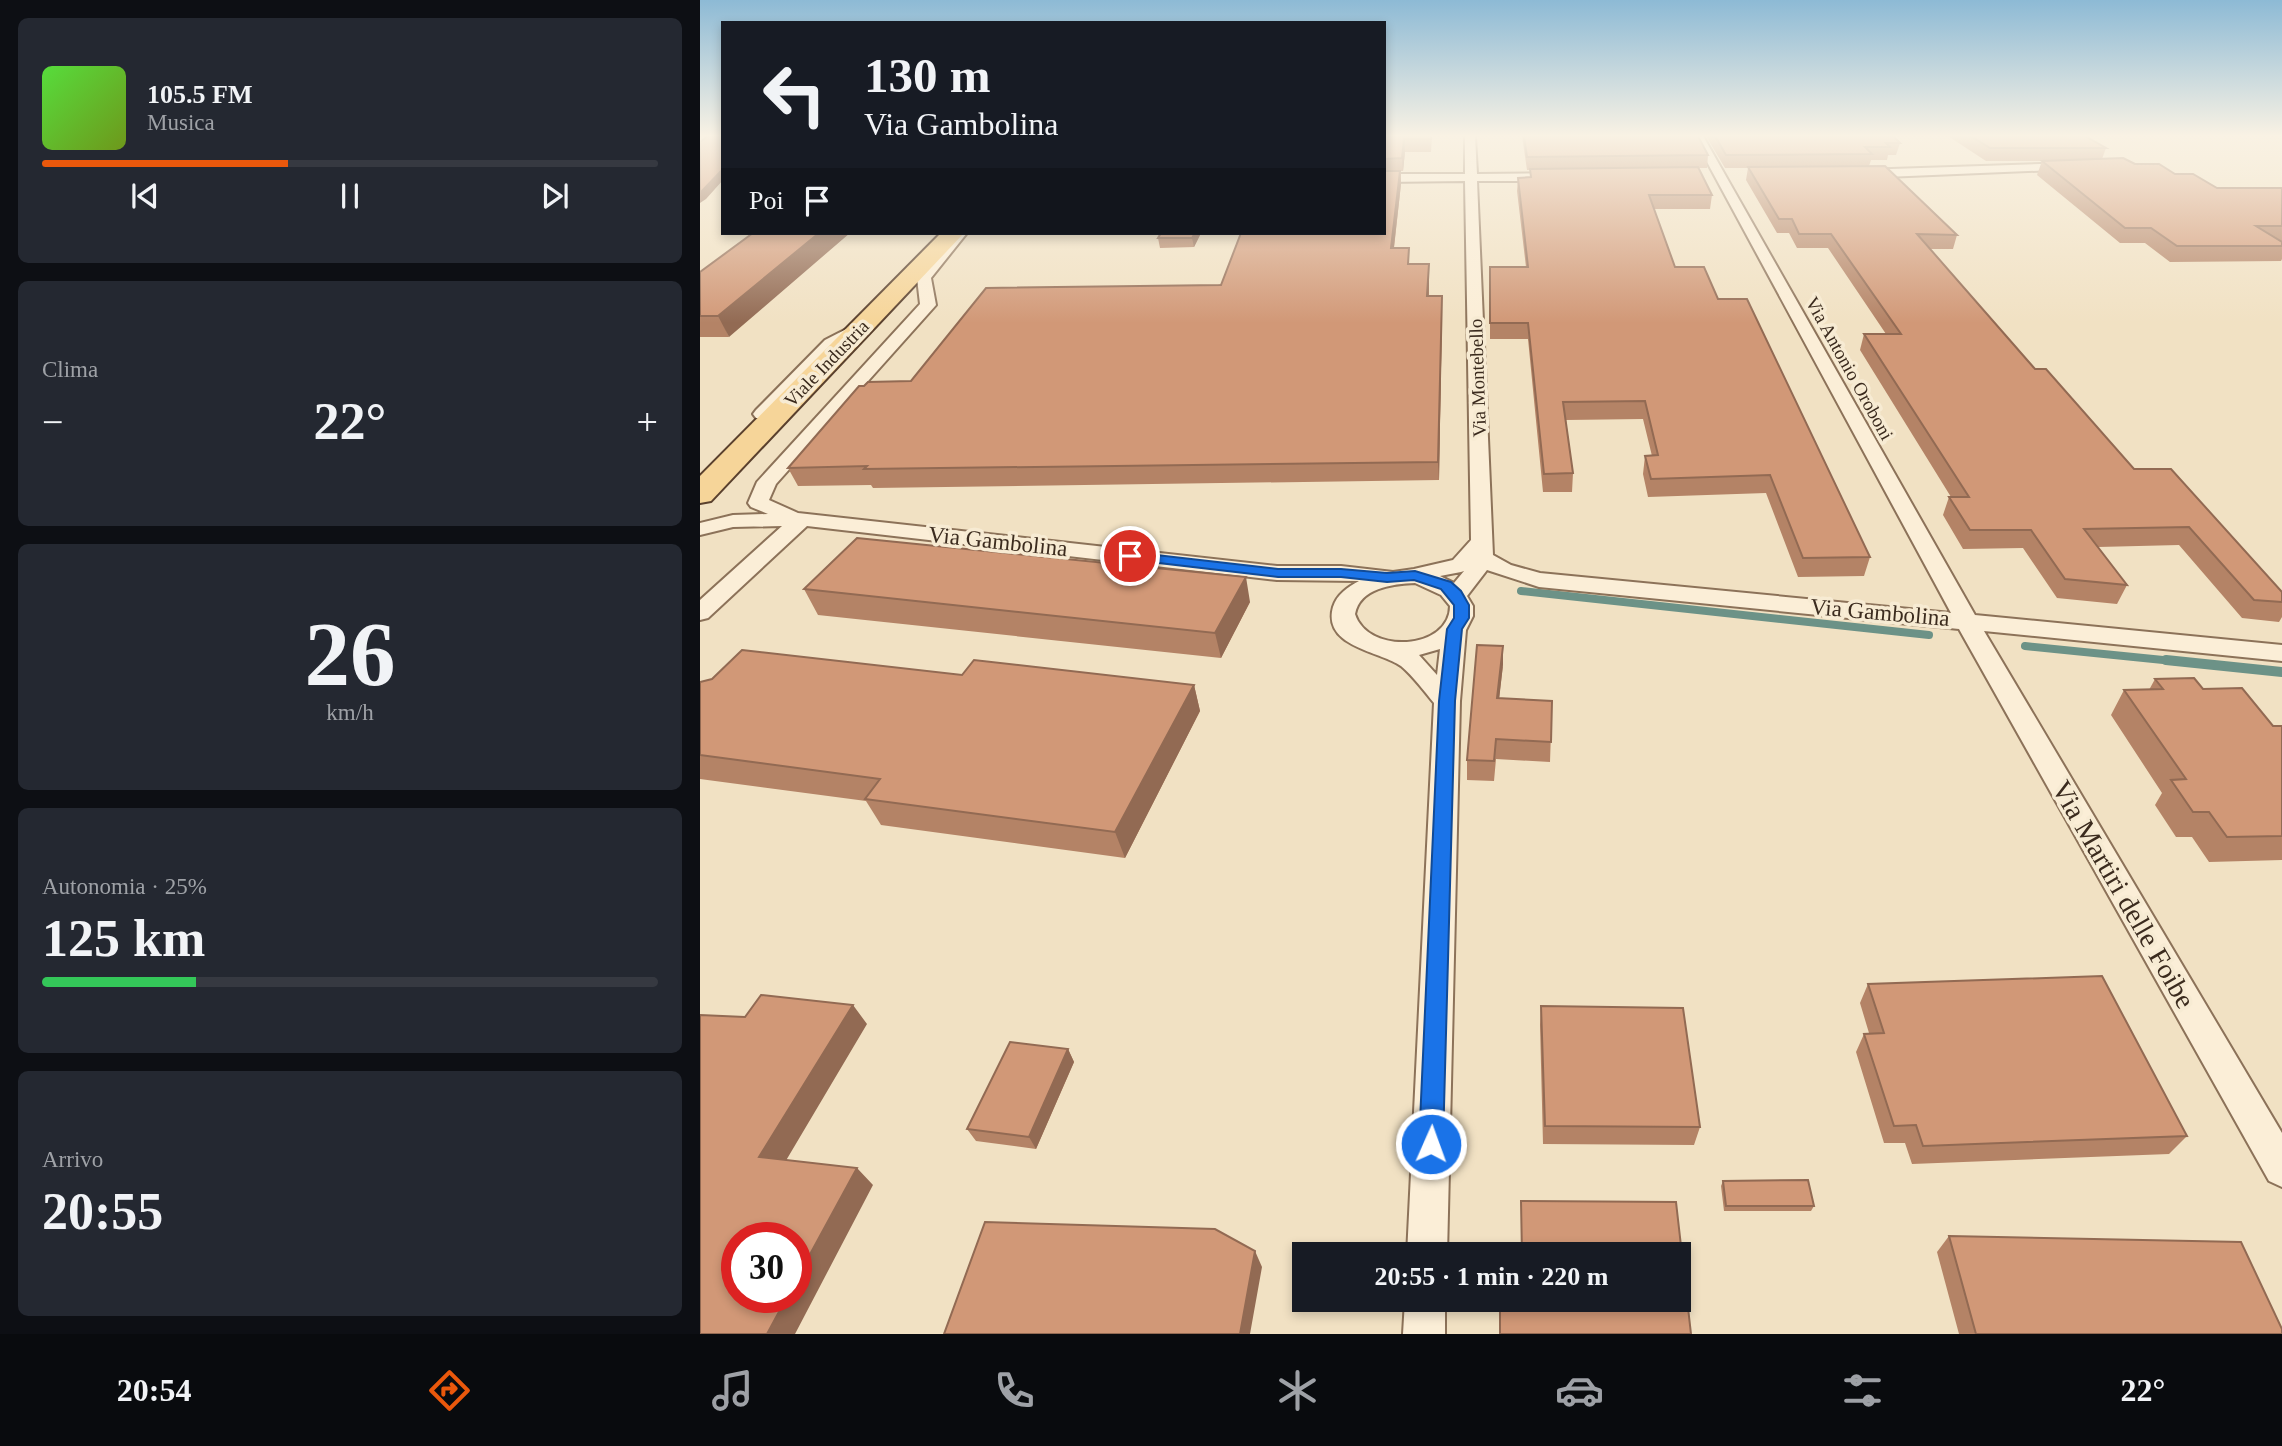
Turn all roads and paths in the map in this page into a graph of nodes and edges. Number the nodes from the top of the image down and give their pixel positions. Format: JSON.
{"nodes":[{"id":1,"x":1473,"y":198,"type":"edge"},
{"id":2,"x":1732,"y":198,"type":"edge"},
{"id":3,"x":951,"y":235,"type":"edge"},
{"id":4,"x":958,"y":235,"type":"edge"},
{"id":5,"x":863,"y":325,"type":"junction"},
{"id":6,"x":700,"y":477,"type":"edge"},
{"id":7,"x":700,"y":494,"type":"edge"},
{"id":8,"x":802,"y":519,"type":"junction"},
{"id":9,"x":700,"y":529,"type":"edge"},
{"id":10,"x":1482,"y":549,"type":"junction"},
{"id":11,"x":1278,"y":573,"type":"junction"},
{"id":12,"x":1415,"y":576,"type":"junction"},
{"id":13,"x":1387,"y":577,"type":"junction"},
{"id":14,"x":1539,"y":580,"type":"junction"},
{"id":15,"x":1463,"y":587,"type":"junction"},
{"id":16,"x":1348,"y":601,"type":"junction"},
{"id":17,"x":700,"y":613,"type":"edge"},
{"id":18,"x":1966,"y":620,"type":"junction"},
{"id":19,"x":1454,"y":629,"type":"junction"},
{"id":20,"x":1386,"y":649,"type":"junction"},
{"id":21,"x":2282,"y":653,"type":"edge"},
{"id":22,"x":1447,"y":701,"type":"junction"},
{"id":23,"x":2282,"y":1168,"type":"edge"},
{"id":24,"x":1427,"y":1242,"type":"edge"},
{"id":25,"x":1425,"y":1312,"type":"edge"},
{"id":26,"x":1424,"y":1334,"type":"edge"}],
"edges":[{"from":1,"to":10,"type":"street","name":"Via Montebello"},
{"from":2,"to":18,"type":"street","name":"Via Antonio Oroboni"},
{"from":3,"to":5,"type":"main road","name":"Viale Industria"},
{"from":4,"to":8,"type":"street"},
{"from":5,"to":6,"type":"street"},
{"from":5,"to":7,"type":"main road","name":"Viale Industria"},
{"from":8,"to":9,"type":"street"},
{"from":8,"to":11,"type":"street","name":"Via Gambolina"},
{"from":8,"to":17,"type":"street"},
{"from":10,"to":12,"type":"street"},
{"from":10,"to":14,"type":"street","name":"Via Gambolina"},
{"from":10,"to":15,"type":"street"},
{"from":11,"to":13,"type":"street","name":"Via Gambolina"},
{"from":11,"to":16,"type":"street","name":"Via Gambolina"},
{"from":12,"to":13,"type":"street","name":"Via Gambolina"},
{"from":12,"to":15,"type":"street","name":"Via Gambolina"},
{"from":13,"to":16,"type":"street","name":"Via Gambolina"},
{"from":14,"to":15,"type":"street"},
{"from":14,"to":18,"type":"street","name":"Via Gambolina"},
{"from":15,"to":19,"type":"street"},
{"from":16,"to":20,"type":"street"},
{"from":18,"to":21,"type":"street","name":"Via Gambolina"},
{"from":18,"to":23,"type":"street","name":"Via Martiri delle Foibe"},
{"from":19,"to":20,"type":"street"},
{"from":19,"to":22,"type":"street"},
{"from":20,"to":22,"type":"street"},
{"from":22,"to":24,"type":"street"},
{"from":25,"to":26,"type":"street"}]}
